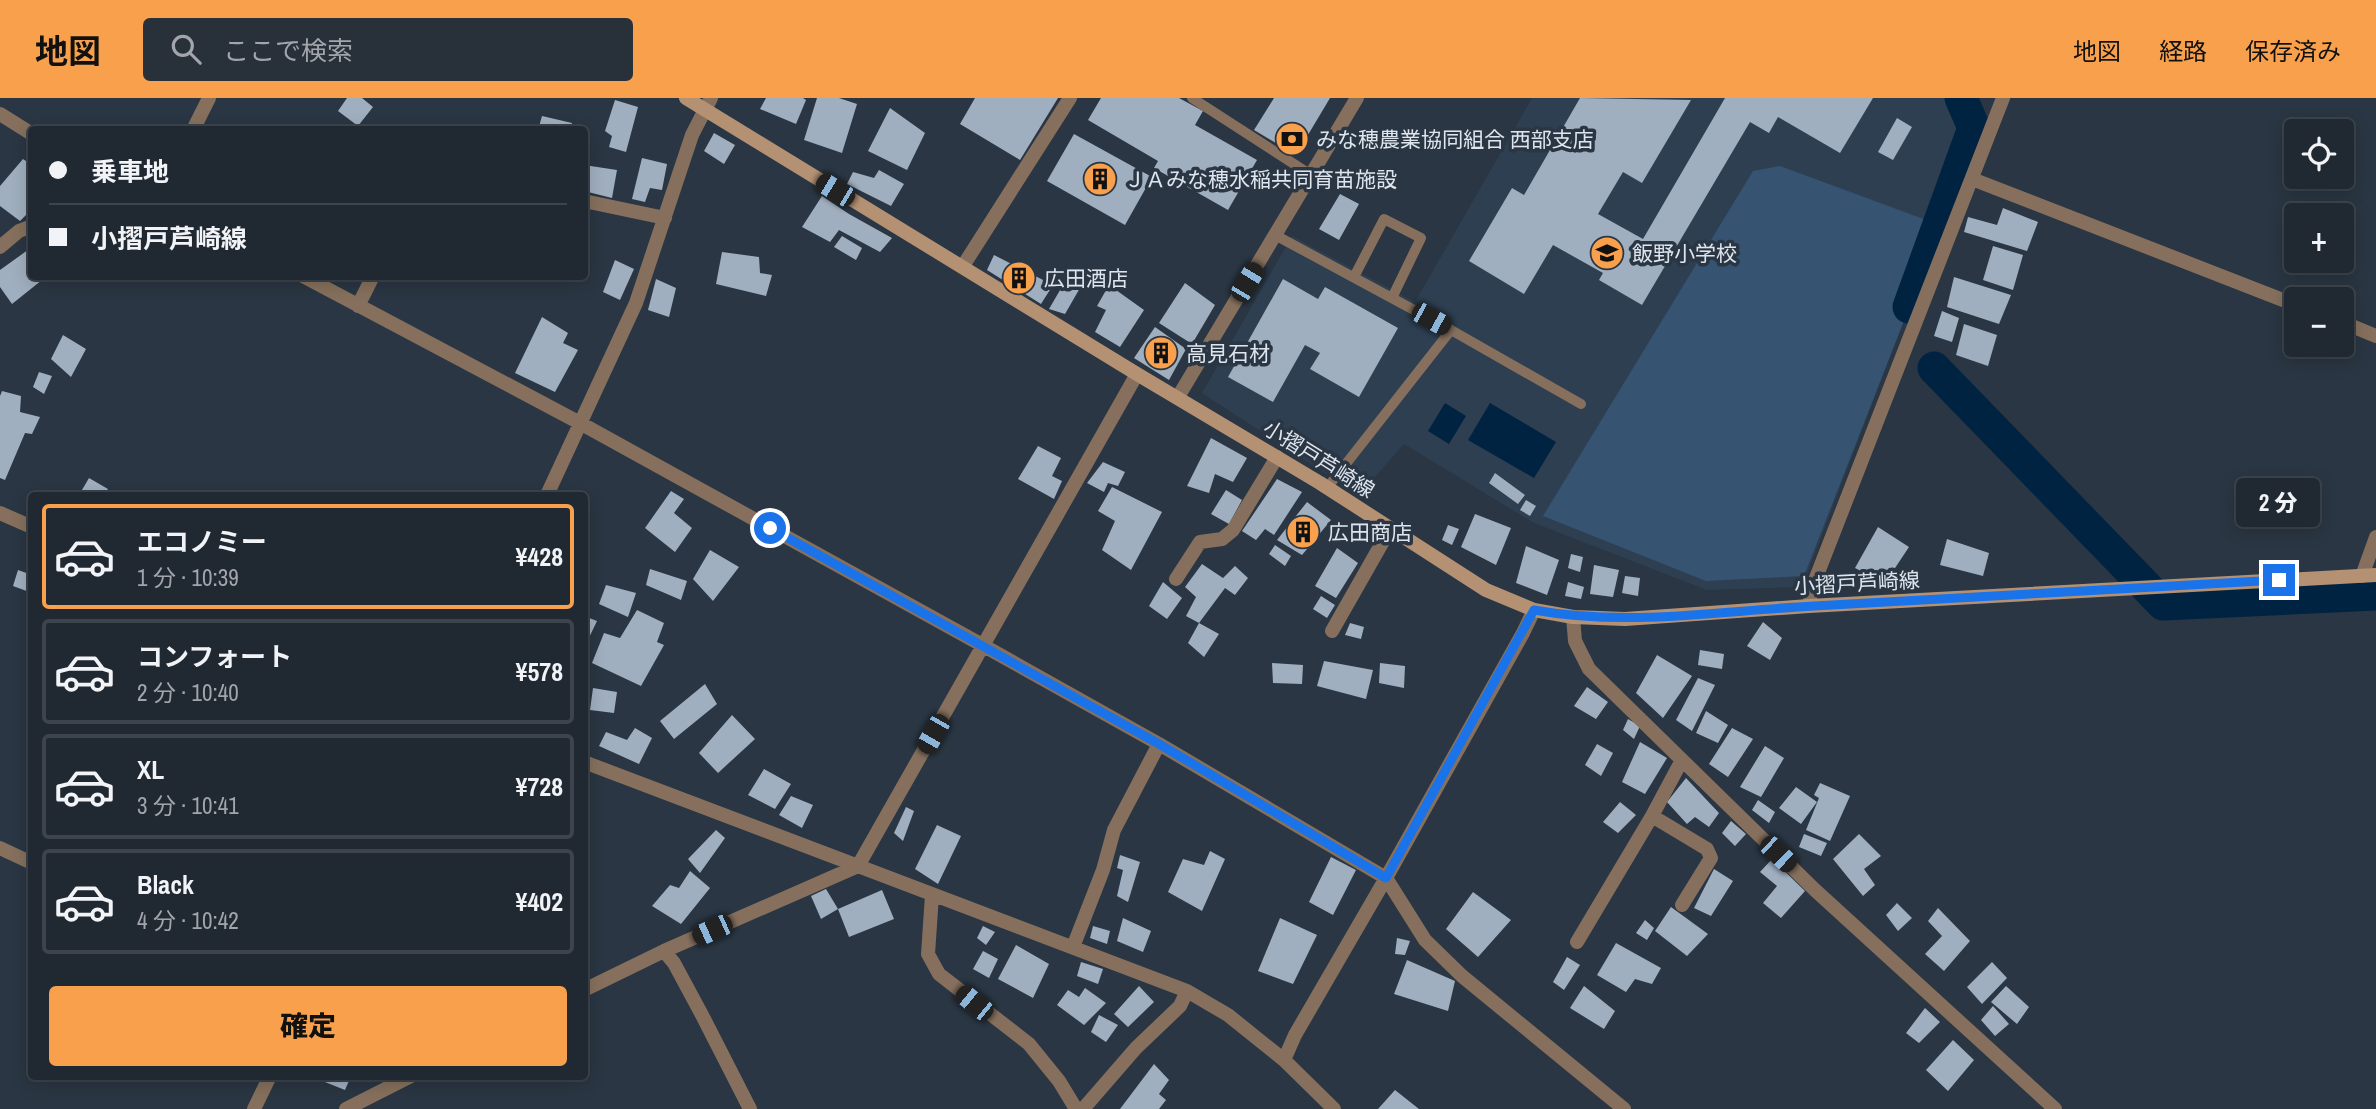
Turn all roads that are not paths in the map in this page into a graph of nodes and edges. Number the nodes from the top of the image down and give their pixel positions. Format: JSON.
{"nodes":[{"id":1,"x":209,"y":98,"type":"edge"},
{"id":2,"x":685,"y":98,"type":"edge"},
{"id":3,"x":1070,"y":98,"type":"edge"},
{"id":4,"x":1192,"y":98,"type":"edge"},
{"id":5,"x":1357,"y":98,"type":"edge"},
{"id":6,"x":2003,"y":98,"type":"edge"},
{"id":7,"x":707,"y":104,"type":"edge"},
{"id":8,"x":0,"y":114,"type":"edge"},
{"id":9,"x":195,"y":126,"type":"edge"},
{"id":10,"x":28,"y":132,"type":"edge"},
{"id":11,"x":1311,"y":175,"type":"junction"},
{"id":12,"x":1972,"y":179,"type":"junction"},
{"id":13,"x":588,"y":202,"type":"edge"},
{"id":14,"x":665,"y":218,"type":"junction"},
{"id":15,"x":28,"y":228,"type":"edge"},
{"id":16,"x":1275,"y":234,"type":"junction"},
{"id":17,"x":0,"y":247,"type":"edge"},
{"id":18,"x":963,"y":266,"type":"junction"},
{"id":19,"x":1354,"y":277,"type":"junction"},
{"id":20,"x":310,"y":280,"type":"edge"},
{"id":21,"x":371,"y":280,"type":"edge"},
{"id":22,"x":1392,"y":298,"type":"junction"},
{"id":23,"x":2284,"y":300,"type":"edge"},
{"id":24,"x":358,"y":306,"type":"junction"},
{"id":25,"x":2354,"y":327,"type":"edge"},
{"id":26,"x":1451,"y":330,"type":"junction"},
{"id":27,"x":2376,"y":336,"type":"edge"},
{"id":28,"x":1138,"y":374,"type":"junction"},
{"id":29,"x":1178,"y":397,"type":"junction"},
{"id":30,"x":1581,"y":404,"type":"dead end"},
{"id":31,"x":580,"y":423,"type":"junction"},
{"id":32,"x":1277,"y":457,"type":"junction"},
{"id":33,"x":1327,"y":488,"type":"junction"},
{"id":34,"x":548,"y":492,"type":"edge"},
{"id":35,"x":0,"y":513,"type":"edge"},
{"id":36,"x":28,"y":525,"type":"edge"},
{"id":37,"x":1390,"y":529,"type":"junction"},
{"id":38,"x":2376,"y":537,"type":"edge"},
{"id":39,"x":2369,"y":575,"type":"edge"},
{"id":40,"x":1176,"y":579,"type":"dead end"},
{"id":41,"x":1809,"y":606,"type":"junction"},
{"id":42,"x":1534,"y":610,"type":"junction"},
{"id":43,"x":1573,"y":617,"type":"junction"},
{"id":44,"x":1332,"y":631,"type":"dead end"},
{"id":45,"x":984,"y":646,"type":"junction"},
{"id":46,"x":1159,"y":744,"type":"junction"},
{"id":47,"x":1682,"y":760,"type":"junction"},
{"id":48,"x":588,"y":764,"type":"edge"},
{"id":49,"x":1652,"y":816,"type":"junction"},
{"id":50,"x":0,"y":848,"type":"edge"},
{"id":51,"x":28,"y":861,"type":"edge"},
{"id":52,"x":858,"y":866,"type":"junction"},
{"id":53,"x":1386,"y":878,"type":"junction"},
{"id":54,"x":932,"y":895,"type":"junction"},
{"id":55,"x":1682,"y":905,"type":"dead end"},
{"id":56,"x":1577,"y":942,"type":"dead end"},
{"id":57,"x":1073,"y":947,"type":"junction"},
{"id":58,"x":664,"y":951,"type":"junction"},
{"id":59,"x":588,"y":988,"type":"edge"},
{"id":60,"x":1187,"y":991,"type":"junction"},
{"id":61,"x":1284,"y":1060,"type":"junction"},
{"id":62,"x":268,"y":1080,"type":"edge"},
{"id":63,"x":398,"y":1080,"type":"edge"},
{"id":64,"x":254,"y":1109,"type":"edge"},
{"id":65,"x":346,"y":1109,"type":"edge"},
{"id":66,"x":750,"y":1109,"type":"edge"},
{"id":67,"x":1076,"y":1109,"type":"edge"},
{"id":68,"x":1083,"y":1109,"type":"edge"},
{"id":69,"x":1334,"y":1109,"type":"edge"},
{"id":70,"x":1624,"y":1109,"type":"edge"},
{"id":71,"x":2055,"y":1109,"type":"edge"}],
"edges":[{"from":1,"to":9,"type":"street"},
{"from":2,"to":7,"type":"main road","name":"小摺戸芦崎線"},
{"from":3,"to":18,"type":"street"},
{"from":4,"to":11,"type":"lane"},
{"from":5,"to":11,"type":"street"},
{"from":6,"to":12,"type":"street"},
{"from":7,"to":14,"type":"street"},
{"from":7,"to":18,"type":"main road","name":"小摺戸芦崎線"},
{"from":8,"to":10,"type":"street"},
{"from":11,"to":16,"type":"street"},
{"from":12,"to":23,"type":"street"},
{"from":12,"to":41,"type":"street"},
{"from":13,"to":14,"type":"street"},
{"from":14,"to":31,"type":"street"},
{"from":15,"to":17,"type":"street"},
{"from":16,"to":19,"type":"lane"},
{"from":16,"to":29,"type":"street"},
{"from":18,"to":28,"type":"main road","name":"小摺戸芦崎線"},
{"from":19,"to":22,"type":"lane"},
{"from":19,"to":22,"type":"lane"},
{"from":20,"to":24,"type":"street"},
{"from":21,"to":24,"type":"street"},
{"from":22,"to":26,"type":"lane"},
{"from":24,"to":31,"type":"street"},
{"from":25,"to":27,"type":"street"},
{"from":26,"to":30,"type":"lane"},
{"from":26,"to":33,"type":"lane"},
{"from":28,"to":29,"type":"main road","name":"小摺戸芦崎線"},
{"from":28,"to":45,"type":"street"},
{"from":29,"to":32,"type":"main road","name":"小摺戸芦崎線"},
{"from":31,"to":34,"type":"street"},
{"from":31,"to":45,"type":"street"},
{"from":32,"to":33,"type":"main road","name":"小摺戸芦崎線"},
{"from":32,"to":40,"type":"street"},
{"from":33,"to":37,"type":"main road","name":"小摺戸芦崎線"},
{"from":35,"to":36,"type":"street"},
{"from":37,"to":42,"type":"main road","name":"小摺戸芦崎線"},
{"from":37,"to":44,"type":"street"},
{"from":38,"to":39,"type":"street"},
{"from":39,"to":41,"type":"main road","name":"小摺戸芦崎線"},
{"from":41,"to":43,"type":"main road","name":"小摺戸芦崎線"},
{"from":42,"to":43,"type":"main road","name":"小摺戸芦崎線"},
{"from":42,"to":53,"type":"street"},
{"from":43,"to":47,"type":"street"},
{"from":45,"to":46,"type":"street"},
{"from":45,"to":52,"type":"street"},
{"from":46,"to":53,"type":"street"},
{"from":46,"to":57,"type":"street"},
{"from":47,"to":49,"type":"street"},
{"from":47,"to":71,"type":"street"},
{"from":48,"to":52,"type":"street"},
{"from":49,"to":55,"type":"street"},
{"from":49,"to":56,"type":"street"},
{"from":50,"to":51,"type":"street"},
{"from":52,"to":54,"type":"street"},
{"from":52,"to":58,"type":"street"},
{"from":53,"to":61,"type":"street"},
{"from":53,"to":70,"type":"street"},
{"from":54,"to":57,"type":"street"},
{"from":54,"to":67,"type":"street"},
{"from":57,"to":60,"type":"street"},
{"from":58,"to":59,"type":"street"},
{"from":58,"to":66,"type":"street"},
{"from":60,"to":61,"type":"street"},
{"from":60,"to":68,"type":"street"},
{"from":61,"to":69,"type":"street"},
{"from":62,"to":64,"type":"street"},
{"from":63,"to":65,"type":"street"}]}
